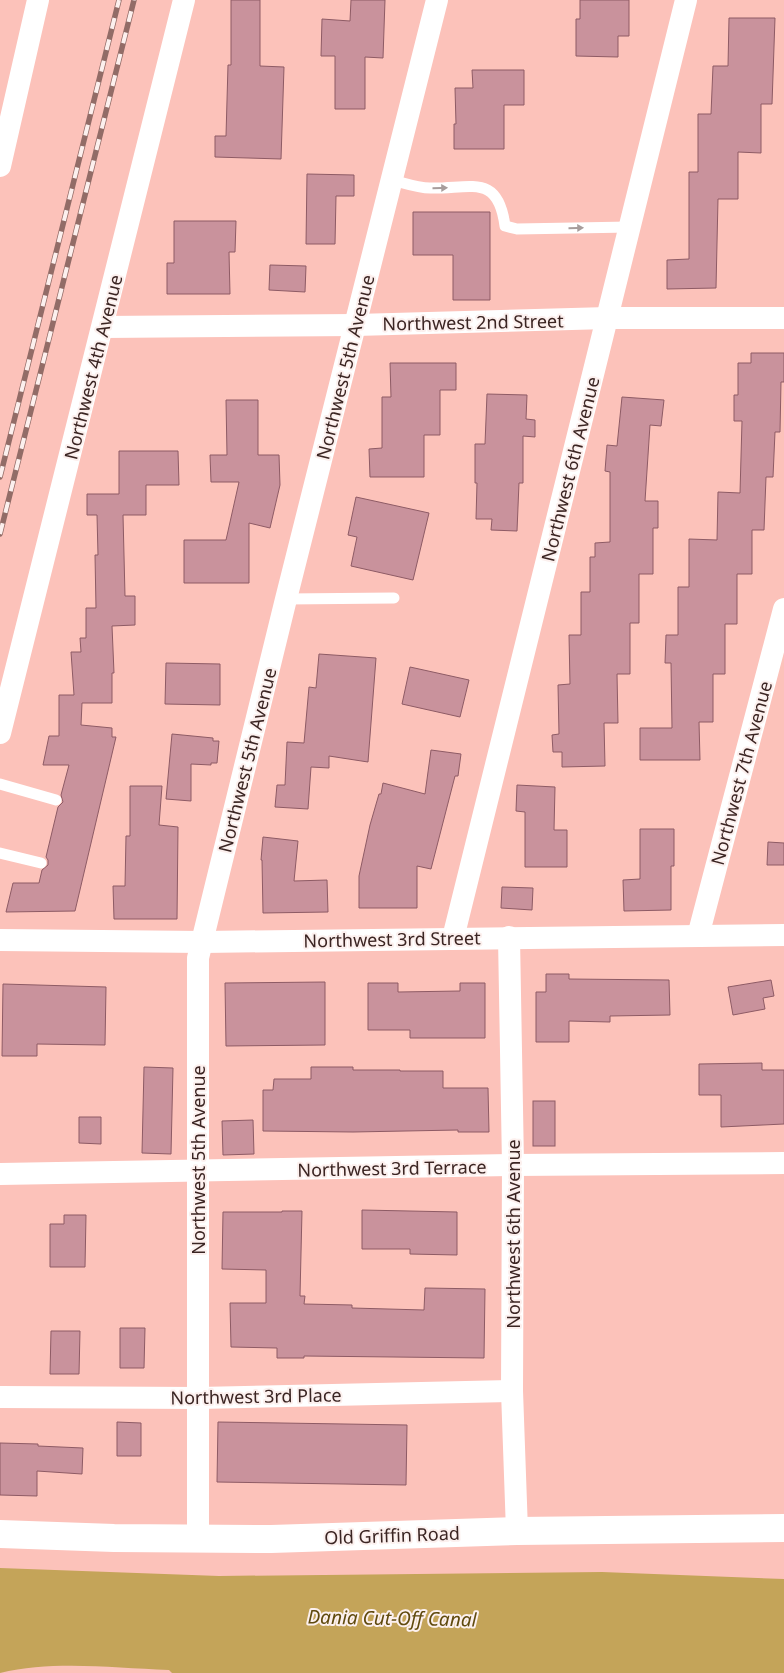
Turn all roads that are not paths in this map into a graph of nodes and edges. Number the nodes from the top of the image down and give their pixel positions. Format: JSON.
{"nodes":[{"id":1,"x":38,"y":0,"type":"edge"},
{"id":2,"x":184,"y":0,"type":"edge"},
{"id":3,"x":437,"y":0,"type":"edge"},
{"id":4,"x":686,"y":0,"type":"edge"},
{"id":5,"x":0,"y":166,"type":"edge"},
{"id":6,"x":392,"y":180,"type":"junction"},
{"id":7,"x":630,"y":227,"type":"junction"},
{"id":8,"x":608,"y":318,"type":"junction"},
{"id":9,"x":784,"y":318,"type":"edge"},
{"id":10,"x":356,"y":325,"type":"junction"},
{"id":11,"x":103,"y":327,"type":"junction"},
{"id":12,"x":394,"y":598,"type":"dead end"},
{"id":13,"x":286,"y":599,"type":"junction"},
{"id":14,"x":784,"y":609,"type":"edge"},
{"id":15,"x":0,"y":733,"type":"edge"},
{"id":16,"x":0,"y":784,"type":"edge"},
{"id":17,"x":56,"y":800,"type":"dead end"},
{"id":18,"x":0,"y":853,"type":"edge"},
{"id":19,"x":41,"y":863,"type":"dead end"},
{"id":20,"x":784,"y":935,"type":"edge"},
{"id":21,"x":698,"y":936,"type":"junction"},
{"id":22,"x":509,"y":937,"type":"junction"},
{"id":23,"x":453,"y":938,"type":"junction"},
{"id":24,"x":0,"y":940,"type":"edge"},
{"id":25,"x":203,"y":942,"type":"junction"},
{"id":26,"x":784,"y":1163,"type":"edge"},
{"id":27,"x":513,"y":1165,"type":"junction"},
{"id":28,"x":198,"y":1172,"type":"junction"},
{"id":29,"x":0,"y":1174,"type":"edge"},
{"id":30,"x":512,"y":1392,"type":"junction"},
{"id":31,"x":0,"y":1397,"type":"edge"},
{"id":32,"x":199,"y":1398,"type":"junction"},
{"id":33,"x":784,"y":1528,"type":"edge"},
{"id":34,"x":517,"y":1531,"type":"junction"},
{"id":35,"x":0,"y":1534,"type":"edge"},
{"id":36,"x":198,"y":1538,"type":"junction"}],
"edges":[{"from":1,"to":5,"type":"street"},
{"from":2,"to":11,"type":"street","name":"Northwest 4th Avenue"},
{"from":3,"to":6,"type":"street","name":"Northwest 5th Avenue"},
{"from":4,"to":7,"type":"street","name":"Northwest 6th Avenue"},
{"from":6,"to":7,"type":"lane","one_way":true},
{"from":6,"to":10,"type":"street","name":"Northwest 5th Avenue"},
{"from":7,"to":8,"type":"street","name":"Northwest 6th Avenue"},
{"from":8,"to":9,"type":"street","name":"Northwest 2nd Street"},
{"from":8,"to":10,"type":"street","name":"Northwest 2nd Street"},
{"from":8,"to":23,"type":"street","name":"Northwest 6th Avenue"},
{"from":10,"to":11,"type":"street","name":"Northwest 2nd Street"},
{"from":10,"to":13,"type":"street","name":"Northwest 5th Avenue"},
{"from":11,"to":15,"type":"street","name":"Northwest 4th Avenue"},
{"from":12,"to":13,"type":"lane"},
{"from":13,"to":25,"type":"street","name":"Northwest 5th Avenue"},
{"from":14,"to":21,"type":"street","name":"Northwest 7th Avenue"},
{"from":16,"to":17,"type":"lane"},
{"from":18,"to":19,"type":"lane"},
{"from":20,"to":21,"type":"street","name":"Northwest 3rd Street"},
{"from":21,"to":22,"type":"street","name":"Northwest 3rd Street"},
{"from":22,"to":23,"type":"street","name":"Northwest 3rd Street"},
{"from":22,"to":27,"type":"street","name":"Northwest 6th Avenue"},
{"from":23,"to":25,"type":"street","name":"Northwest 3rd Street"},
{"from":24,"to":25,"type":"street","name":"Northwest 3rd Street"},
{"from":25,"to":28,"type":"street","name":"Northwest 5th Avenue"},
{"from":26,"to":27,"type":"street","name":"Northwest 3rd Terrace"},
{"from":27,"to":28,"type":"street","name":"Northwest 3rd Terrace"},
{"from":27,"to":30,"type":"street","name":"Northwest 6th Avenue"},
{"from":28,"to":29,"type":"street","name":"Northwest 3rd Terrace"},
{"from":28,"to":32,"type":"street","name":"Northwest 5th Avenue"},
{"from":30,"to":32,"type":"street","name":"Northwest 3rd Place"},
{"from":30,"to":34,"type":"street","name":"Northwest 6th Avenue"},
{"from":31,"to":32,"type":"street","name":"Northwest 3rd Place"},
{"from":32,"to":36,"type":"street","name":"Northwest 5th Avenue"},
{"from":33,"to":34,"type":"street","name":"Old Griffin Road"},
{"from":34,"to":36,"type":"street","name":"Old Griffin Road"},
{"from":35,"to":36,"type":"street","name":"Old Griffin Road"}]}
